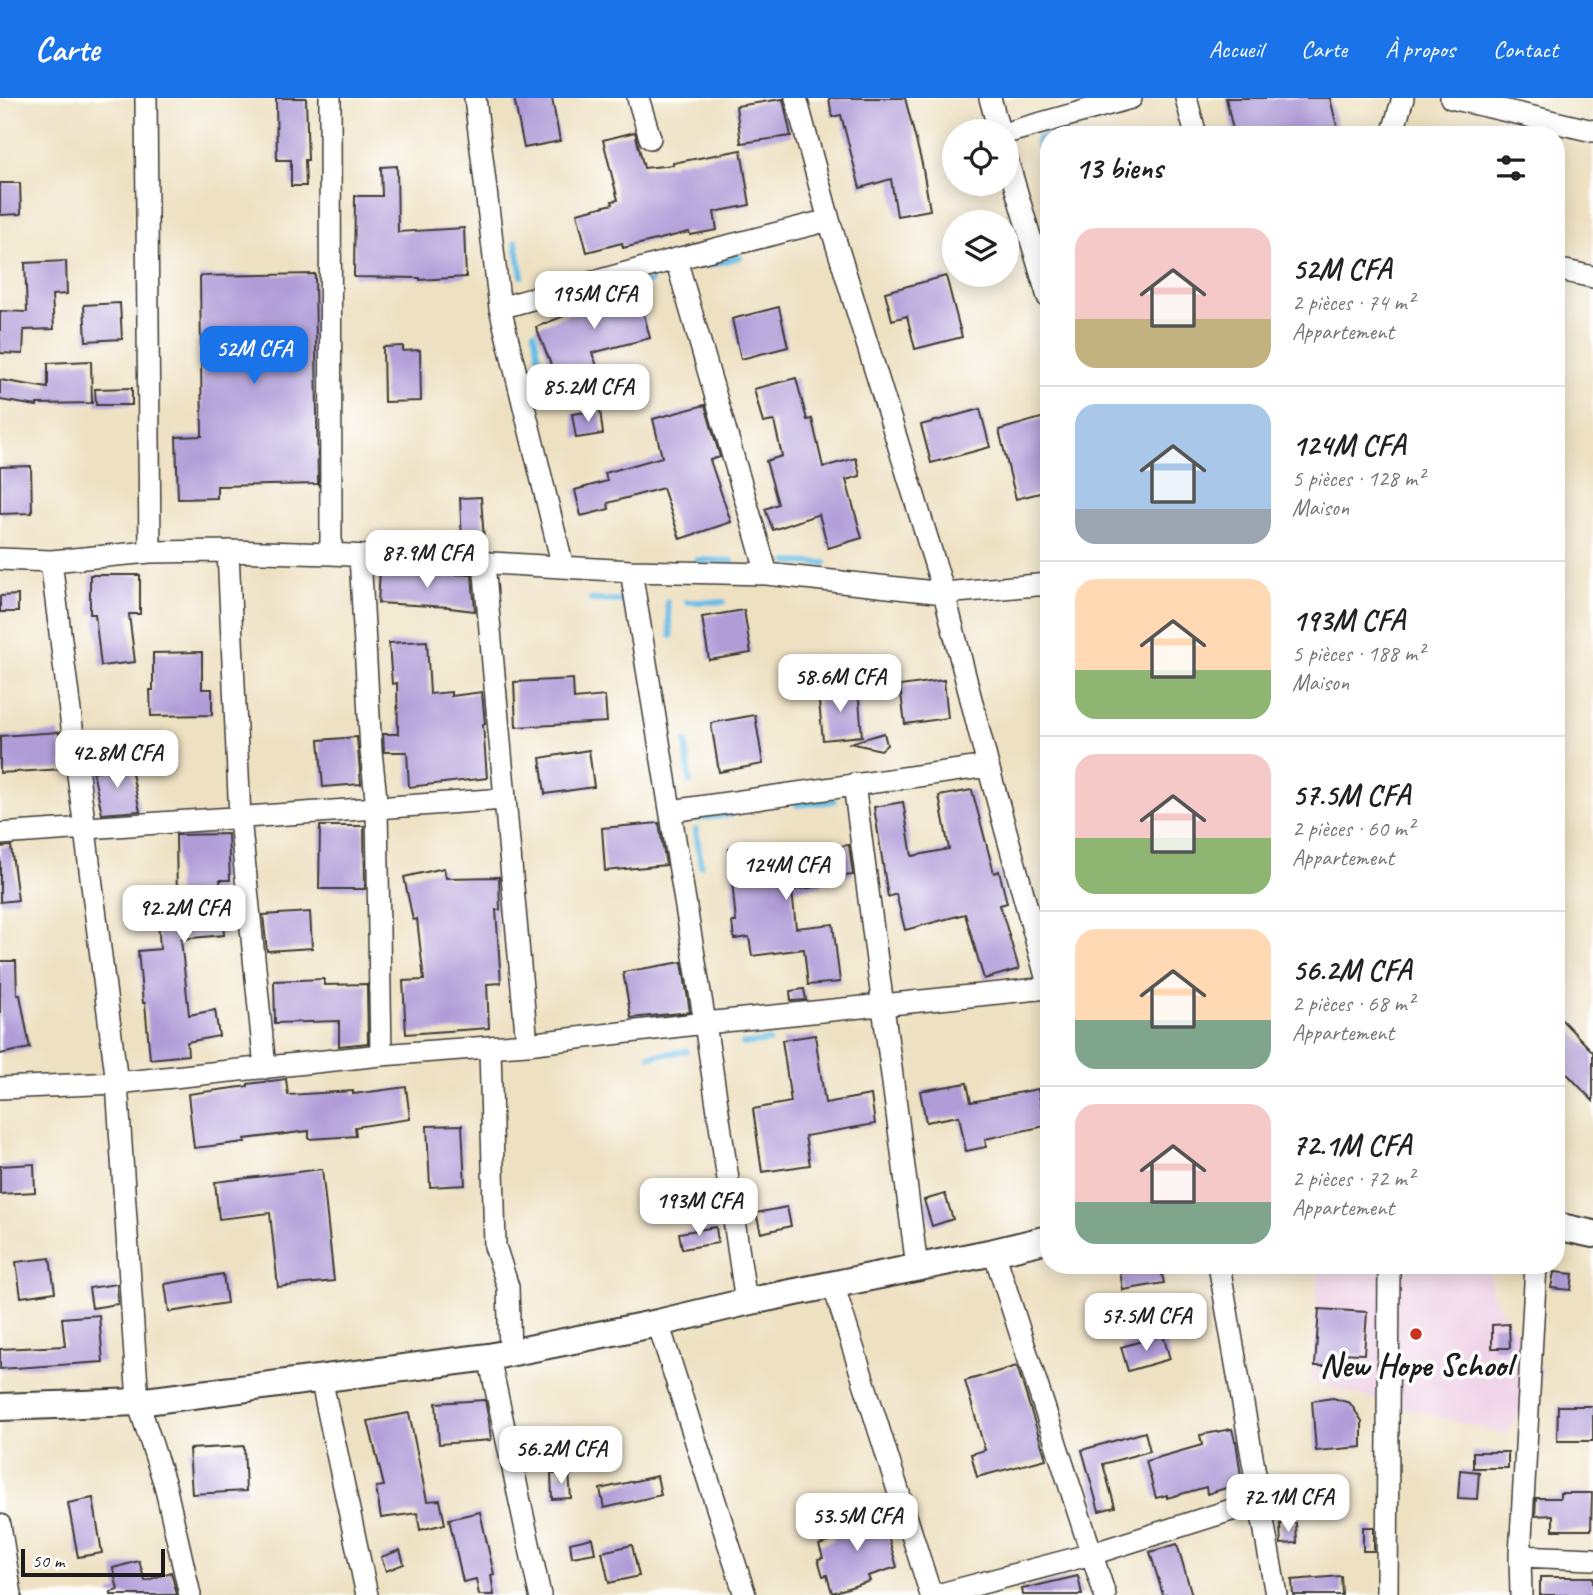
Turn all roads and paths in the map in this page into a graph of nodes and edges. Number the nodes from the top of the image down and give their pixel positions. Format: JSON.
{"nodes":[{"id":1,"x":146,"y":98,"type":"edge"},
{"id":2,"x":330,"y":98,"type":"edge"},
{"id":3,"x":475,"y":98,"type":"edge"},
{"id":4,"x":638,"y":98,"type":"edge"},
{"id":5,"x":796,"y":98,"type":"edge"},
{"id":6,"x":990,"y":98,"type":"edge"},
{"id":7,"x":1131,"y":98,"type":"edge"},
{"id":8,"x":1186,"y":98,"type":"edge"},
{"id":9,"x":1403,"y":98,"type":"edge"},
{"id":10,"x":1451,"y":98,"type":"edge"},
{"id":11,"x":996,"y":119,"type":"edge"},
{"id":12,"x":1194,"y":126,"type":"edge"},
{"id":13,"x":1395,"y":126,"type":"edge"},
{"id":14,"x":1019,"y":129,"type":"edge"},
{"id":15,"x":1593,"y":131,"type":"edge"},
{"id":16,"x":650,"y":138,"type":"dead end"},
{"id":17,"x":1018,"y":196,"type":"edge"},
{"id":18,"x":829,"y":220,"type":"junction"},
{"id":19,"x":676,"y":259,"type":"junction"},
{"id":20,"x":1040,"y":270,"type":"edge"},
{"id":21,"x":1565,"y":271,"type":"edge"},
{"id":22,"x":1593,"y":277,"type":"edge"},
{"id":23,"x":500,"y":308,"type":"junction"},
{"id":24,"x":228,"y":551,"type":"junction"},
{"id":25,"x":150,"y":552,"type":"junction"},
{"id":26,"x":331,"y":554,"type":"junction"},
{"id":27,"x":360,"y":556,"type":"junction"},
{"id":28,"x":0,"y":559,"type":"edge"},
{"id":29,"x":51,"y":561,"type":"junction"},
{"id":30,"x":484,"y":563,"type":"junction"},
{"id":31,"x":563,"y":567,"type":"junction"},
{"id":32,"x":631,"y":571,"type":"junction"},
{"id":33,"x":767,"y":574,"type":"junction"},
{"id":34,"x":1040,"y":585,"type":"edge"},
{"id":35,"x":944,"y":593,"type":"junction"},
{"id":36,"x":988,"y":766,"type":"junction"},
{"id":37,"x":854,"y":784,"type":"junction"},
{"id":38,"x":505,"y":799,"type":"junction"},
{"id":39,"x":377,"y":808,"type":"junction"},
{"id":40,"x":671,"y":811,"type":"junction"},
{"id":41,"x":240,"y":818,"type":"junction"},
{"id":42,"x":84,"y":829,"type":"junction"},
{"id":43,"x":0,"y":834,"type":"edge"},
{"id":44,"x":1040,"y":957,"type":"edge"},
{"id":45,"x":1040,"y":987,"type":"edge"},
{"id":46,"x":882,"y":1005,"type":"junction"},
{"id":47,"x":705,"y":1023,"type":"junction"},
{"id":48,"x":527,"y":1044,"type":"junction"},
{"id":49,"x":490,"y":1047,"type":"junction"},
{"id":50,"x":381,"y":1055,"type":"junction"},
{"id":51,"x":265,"y":1068,"type":"junction"},
{"id":52,"x":117,"y":1083,"type":"junction"},
{"id":53,"x":0,"y":1087,"type":"edge"},
{"id":54,"x":1565,"y":1228,"type":"edge"},
{"id":55,"x":1593,"y":1234,"type":"edge"},
{"id":56,"x":1040,"y":1241,"type":"edge"},
{"id":57,"x":994,"y":1252,"type":"junction"},
{"id":58,"x":917,"y":1267,"type":"junction"},
{"id":59,"x":1221,"y":1274,"type":"edge"},
{"id":60,"x":1389,"y":1274,"type":"edge"},
{"id":61,"x":1536,"y":1274,"type":"edge"},
{"id":62,"x":833,"y":1284,"type":"junction"},
{"id":63,"x":746,"y":1302,"type":"junction"},
{"id":64,"x":658,"y":1323,"type":"junction"},
{"id":65,"x":499,"y":1354,"type":"junction"},
{"id":66,"x":321,"y":1378,"type":"junction"},
{"id":67,"x":138,"y":1402,"type":"junction"},
{"id":68,"x":0,"y":1408,"type":"edge"},
{"id":69,"x":1260,"y":1501,"type":"junction"},
{"id":70,"x":0,"y":1525,"type":"edge"},
{"id":71,"x":1092,"y":1554,"type":"junction"},
{"id":72,"x":1520,"y":1556,"type":"junction"},
{"id":73,"x":1593,"y":1559,"type":"edge"},
{"id":74,"x":11,"y":1595,"type":"edge"},
{"id":75,"x":190,"y":1595,"type":"edge"},
{"id":76,"x":367,"y":1595,"type":"edge"},
{"id":77,"x":540,"y":1595,"type":"edge"},
{"id":78,"x":744,"y":1595,"type":"edge"},
{"id":79,"x":931,"y":1595,"type":"edge"},
{"id":80,"x":937,"y":1595,"type":"edge"},
{"id":81,"x":1105,"y":1595,"type":"edge"},
{"id":82,"x":1276,"y":1595,"type":"edge"},
{"id":83,"x":1387,"y":1595,"type":"edge"},
{"id":84,"x":1521,"y":1595,"type":"edge"}],
"edges":[{"from":1,"to":25,"type":"street"},
{"from":2,"to":26,"type":"street"},
{"from":3,"to":23,"type":"street"},
{"from":4,"to":16,"type":"street"},
{"from":5,"to":18,"type":"street"},
{"from":6,"to":11,"type":"street"},
{"from":7,"to":14,"type":"street"},
{"from":8,"to":12,"type":"street"},
{"from":9,"to":13,"type":"street"},
{"from":10,"to":15,"type":"street"},
{"from":17,"to":20,"type":"street"},
{"from":18,"to":19,"type":"street"},
{"from":18,"to":35,"type":"street"},
{"from":19,"to":23,"type":"street"},
{"from":19,"to":33,"type":"street"},
{"from":21,"to":22,"type":"street"},
{"from":23,"to":31,"type":"street"},
{"from":24,"to":25,"type":"street"},
{"from":24,"to":26,"type":"street"},
{"from":24,"to":41,"type":"street"},
{"from":25,"to":29,"type":"street"},
{"from":26,"to":27,"type":"street"},
{"from":27,"to":30,"type":"street"},
{"from":27,"to":39,"type":"street"},
{"from":28,"to":29,"type":"street"},
{"from":29,"to":42,"type":"street"},
{"from":30,"to":31,"type":"street"},
{"from":30,"to":38,"type":"street"},
{"from":31,"to":32,"type":"street"},
{"from":32,"to":33,"type":"street"},
{"from":32,"to":40,"type":"street"},
{"from":33,"to":35,"type":"street"},
{"from":34,"to":35,"type":"street"},
{"from":35,"to":36,"type":"street"},
{"from":36,"to":37,"type":"street"},
{"from":36,"to":44,"type":"street"},
{"from":37,"to":40,"type":"street"},
{"from":37,"to":46,"type":"street"},
{"from":38,"to":39,"type":"street"},
{"from":38,"to":48,"type":"street"},
{"from":39,"to":41,"type":"street"},
{"from":39,"to":50,"type":"street"},
{"from":40,"to":47,"type":"street"},
{"from":41,"to":42,"type":"street"},
{"from":41,"to":51,"type":"street"},
{"from":42,"to":43,"type":"street"},
{"from":42,"to":52,"type":"street"},
{"from":45,"to":46,"type":"street"},
{"from":46,"to":47,"type":"street"},
{"from":46,"to":58,"type":"street"},
{"from":47,"to":48,"type":"street"},
{"from":47,"to":63,"type":"street"},
{"from":48,"to":49,"type":"street"},
{"from":49,"to":50,"type":"street"},
{"from":49,"to":65,"type":"street"},
{"from":50,"to":51,"type":"street"},
{"from":51,"to":52,"type":"street"},
{"from":52,"to":53,"type":"street"},
{"from":52,"to":67,"type":"street"},
{"from":54,"to":55,"type":"main road"},
{"from":56,"to":57,"type":"main road"},
{"from":57,"to":58,"type":"main road"},
{"from":57,"to":71,"type":"street"},
{"from":58,"to":62,"type":"main road"},
{"from":59,"to":69,"type":"street"},
{"from":60,"to":83,"type":"street"},
{"from":61,"to":72,"type":"street"},
{"from":62,"to":63,"type":"main road"},
{"from":62,"to":79,"type":"street"},
{"from":63,"to":64,"type":"main road"},
{"from":64,"to":65,"type":"main road"},
{"from":64,"to":78,"type":"street"},
{"from":65,"to":66,"type":"main road"},
{"from":65,"to":77,"type":"street"},
{"from":66,"to":67,"type":"main road"},
{"from":66,"to":76,"type":"street"},
{"from":67,"to":68,"type":"main road"},
{"from":67,"to":75,"type":"street"},
{"from":69,"to":71,"type":"street"},
{"from":69,"to":82,"type":"street"},
{"from":70,"to":74,"type":"street"},
{"from":71,"to":80,"type":"street"},
{"from":71,"to":81,"type":"street"},
{"from":72,"to":73,"type":"street"},
{"from":72,"to":84,"type":"street"}]}
